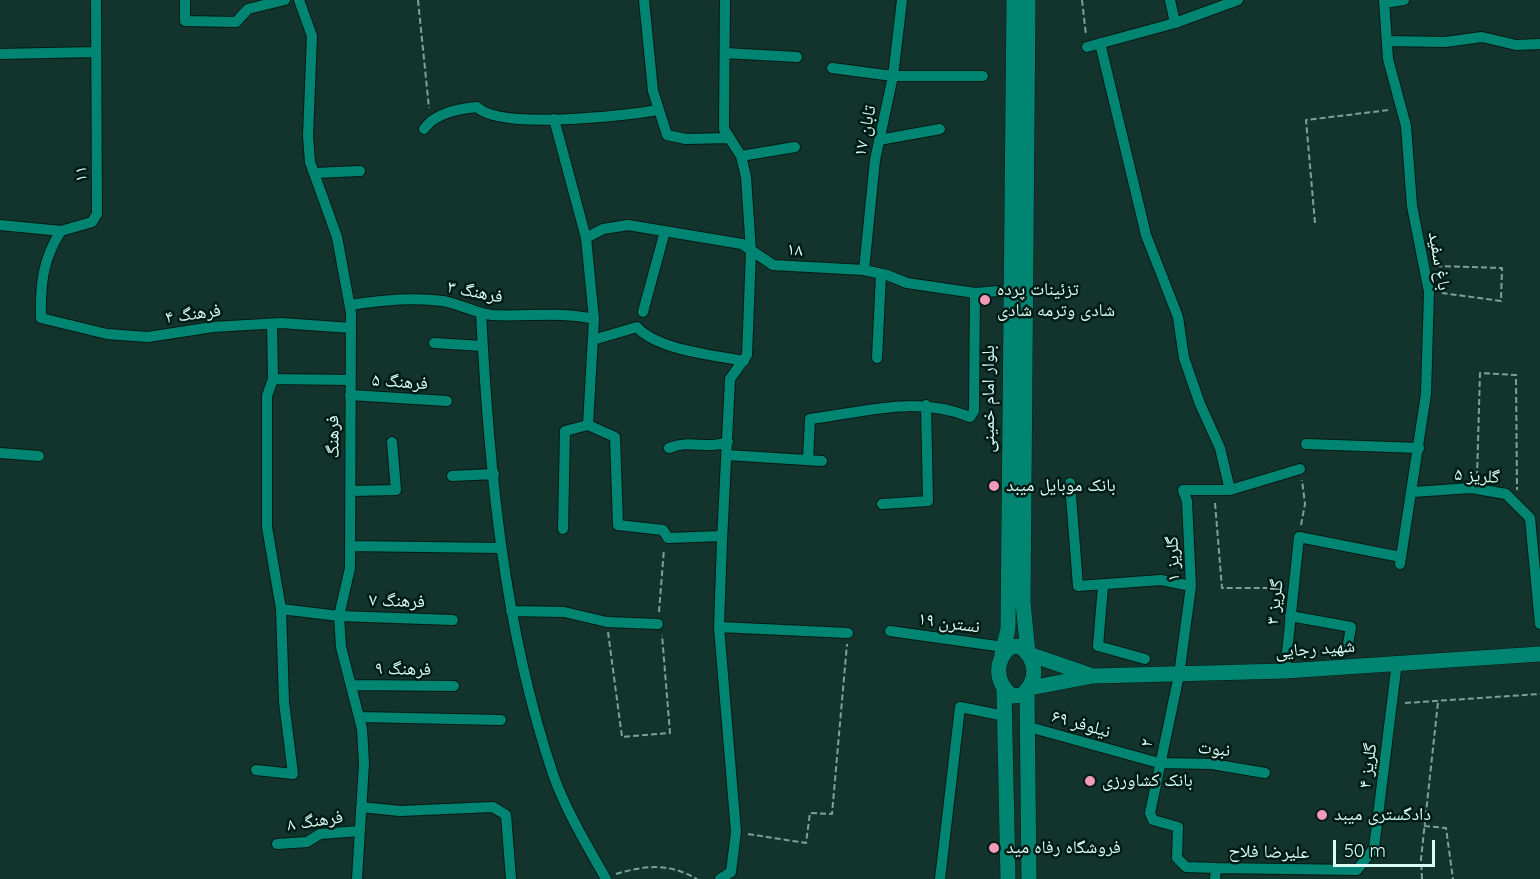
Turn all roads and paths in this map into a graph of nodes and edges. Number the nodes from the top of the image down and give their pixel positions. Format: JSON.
{"nodes":[{"id":1,"x":96,"y":0,"type":"edge"},
{"id":2,"x":185,"y":0,"type":"edge"},
{"id":3,"x":285,"y":0,"type":"edge"},
{"id":4,"x":299,"y":0,"type":"edge"},
{"id":5,"x":418,"y":0,"type":"edge"},
{"id":6,"x":644,"y":0,"type":"edge"},
{"id":7,"x":725,"y":0,"type":"edge"},
{"id":8,"x":902,"y":0,"type":"edge"},
{"id":9,"x":1014,"y":0,"type":"edge"},
{"id":10,"x":1028,"y":0,"type":"edge"},
{"id":11,"x":1082,"y":0,"type":"edge"},
{"id":12,"x":1170,"y":0,"type":"edge"},
{"id":13,"x":1238,"y":0,"type":"edge"},
{"id":14,"x":1404,"y":0,"type":"edge"},
{"id":15,"x":1384,"y":2,"type":"edge"},
{"id":16,"x":1175,"y":23,"type":"junction"},
{"id":17,"x":1387,"y":41,"type":"junction"},
{"id":18,"x":1100,"y":43,"type":"junction"},
{"id":19,"x":1540,"y":44,"type":"edge"},
{"id":20,"x":1087,"y":47,"type":"joint"},
{"id":21,"x":94,"y":52,"type":"junction"},
{"id":22,"x":724,"y":53,"type":"junction"},
{"id":23,"x":0,"y":54,"type":"edge"},
{"id":24,"x":797,"y":57,"type":"dead end"},
{"id":25,"x":832,"y":68,"type":"dead end"},
{"id":26,"x":893,"y":76,"type":"junction"},
{"id":27,"x":983,"y":76,"type":"dead end"},
{"id":28,"x":1401,"y":109,"type":"junction"},
{"id":29,"x":658,"y":110,"type":"junction"},
{"id":30,"x":554,"y":119,"type":"junction"},
{"id":31,"x":427,"y":125,"type":"joint"},
{"id":32,"x":940,"y":129,"type":"dead end"},
{"id":33,"x":729,"y":138,"type":"junction"},
{"id":34,"x":879,"y":140,"type":"junction"},
{"id":35,"x":795,"y":147,"type":"dead end"},
{"id":36,"x":741,"y":156,"type":"junction"},
{"id":37,"x":360,"y":171,"type":"dead end"},
{"id":38,"x":314,"y":173,"type":"junction"},
{"id":39,"x":1315,"y":223,"type":"dead end"},
{"id":40,"x":0,"y":225,"type":"edge"},
{"id":41,"x":61,"y":231,"type":"junction"},
{"id":42,"x":665,"y":231,"type":"junction"},
{"id":43,"x":586,"y":237,"type":"junction"},
{"id":44,"x":751,"y":251,"type":"junction"},
{"id":45,"x":1424,"y":265,"type":"junction"},
{"id":46,"x":864,"y":270,"type":"junction"},
{"id":47,"x":881,"y":274,"type":"junction"},
{"id":48,"x":1010,"y":290,"type":"junction"},
{"id":49,"x":1429,"y":291,"type":"junction"},
{"id":50,"x":975,"y":293,"type":"junction"},
{"id":51,"x":350,"y":305,"type":"junction"},
{"id":52,"x":643,"y":312,"type":"dead end"},
{"id":53,"x":482,"y":313,"type":"junction"},
{"id":54,"x":594,"y":319,"type":"junction"},
{"id":55,"x":272,"y":324,"type":"junction"},
{"id":56,"x":351,"y":328,"type":"junction"},
{"id":57,"x":593,"y":340,"type":"junction"},
{"id":58,"x":434,"y":343,"type":"dead end"},
{"id":59,"x":483,"y":346,"type":"junction"},
{"id":60,"x":877,"y":358,"type":"dead end"},
{"id":61,"x":744,"y":361,"type":"junction"},
{"id":62,"x":273,"y":379,"type":"junction"},
{"id":63,"x":350,"y":380,"type":"junction"},
{"id":64,"x":350,"y":395,"type":"junction"},
{"id":65,"x":447,"y":401,"type":"dead end"},
{"id":66,"x":926,"y":405,"type":"junction"},
{"id":67,"x":588,"y":425,"type":"junction"},
{"id":68,"x":392,"y":442,"type":"dead end"},
{"id":69,"x":728,"y":442,"type":"junction"},
{"id":70,"x":1306,"y":444,"type":"dead end"},
{"id":71,"x":669,"y":448,"type":"dead end"},
{"id":72,"x":1419,"y":448,"type":"junction"},
{"id":73,"x":0,"y":453,"type":"edge"},
{"id":74,"x":727,"y":455,"type":"junction"},
{"id":75,"x":39,"y":456,"type":"dead end"},
{"id":76,"x":808,"y":460,"type":"junction"},
{"id":77,"x":822,"y":461,"type":"dead end"},
{"id":78,"x":1300,"y":469,"type":"joint"},
{"id":79,"x":494,"y":474,"type":"junction"},
{"id":80,"x":452,"y":476,"type":"dead end"},
{"id":81,"x":1070,"y":483,"type":"dead end"},
{"id":82,"x":1477,"y":489,"type":"junction"},
{"id":83,"x":1213,"y":490,"type":"junction"},
{"id":84,"x":1230,"y":490,"type":"junction"},
{"id":85,"x":350,"y":491,"type":"junction"},
{"id":86,"x":1413,"y":492,"type":"junction"},
{"id":87,"x":882,"y":504,"type":"dead end"},
{"id":88,"x":1518,"y":505,"type":"junction"},
{"id":89,"x":563,"y":529,"type":"dead end"},
{"id":90,"x":722,"y":537,"type":"junction"},
{"id":91,"x":1299,"y":537,"type":"junction"},
{"id":92,"x":350,"y":546,"type":"junction"},
{"id":93,"x":500,"y":548,"type":"junction"},
{"id":94,"x":1103,"y":586,"type":"junction"},
{"id":95,"x":1191,"y":586,"type":"junction"},
{"id":96,"x":1293,"y":588,"type":"junction"},
{"id":97,"x":1538,"y":590,"type":"edge"},
{"id":98,"x":281,"y":609,"type":"junction"},
{"id":99,"x":511,"y":611,"type":"junction"},
{"id":100,"x":339,"y":616,"type":"junction"},
{"id":101,"x":1290,"y":616,"type":"junction"},
{"id":102,"x":453,"y":620,"type":"dead end"},
{"id":103,"x":607,"y":622,"type":"junction"},
{"id":104,"x":658,"y":624,"type":"dead end"},
{"id":105,"x":1540,"y":624,"type":"edge"},
{"id":106,"x":719,"y":627,"type":"junction"},
{"id":107,"x":890,"y":631,"type":"dead end"},
{"id":108,"x":848,"y":633,"type":"joint"},
{"id":109,"x":1003,"y":650,"type":"junction"},
{"id":110,"x":1347,"y":650,"type":"dead end"},
{"id":111,"x":1028,"y":653,"type":"junction"},
{"id":112,"x":1540,"y":654,"type":"edge"},
{"id":113,"x":1145,"y":659,"type":"dead end"},
{"id":114,"x":1397,"y":662,"type":"junction"},
{"id":115,"x":1285,"y":671,"type":"junction"},
{"id":116,"x":1179,"y":675,"type":"junction"},
{"id":117,"x":1093,"y":676,"type":"junction"},
{"id":118,"x":352,"y":685,"type":"junction"},
{"id":119,"x":454,"y":686,"type":"dead end"},
{"id":120,"x":1004,"y":690,"type":"junction"},
{"id":121,"x":1028,"y":690,"type":"junction"},
{"id":122,"x":1540,"y":694,"type":"edge"},
{"id":123,"x":1438,"y":702,"type":"junction"},
{"id":124,"x":1393,"y":704,"type":"junction"},
{"id":125,"x":359,"y":717,"type":"junction"},
{"id":126,"x":1005,"y":717,"type":"junction"},
{"id":127,"x":501,"y":720,"type":"dead end"},
{"id":128,"x":1029,"y":727,"type":"junction"},
{"id":129,"x":670,"y":733,"type":"dead end"},
{"id":130,"x":1159,"y":763,"type":"junction"},
{"id":131,"x":256,"y":770,"type":"dead end"},
{"id":132,"x":1265,"y":772,"type":"dead end"},
{"id":133,"x":361,"y":807,"type":"junction"},
{"id":134,"x":1153,"y":820,"type":"joint"},
{"id":135,"x":1424,"y":825,"type":"junction"},
{"id":136,"x":360,"y":831,"type":"junction"},
{"id":137,"x":736,"y":832,"type":"junction"},
{"id":138,"x":277,"y":844,"type":"dead end"},
{"id":139,"x":1216,"y":873,"type":"edge"},
{"id":140,"x":1359,"y":875,"type":"edge"},
{"id":141,"x":605,"y":878,"type":"edge"},
{"id":142,"x":357,"y":879,"type":"edge"},
{"id":143,"x":511,"y":879,"type":"edge"},
{"id":144,"x":697,"y":879,"type":"edge"},
{"id":145,"x":720,"y":879,"type":"edge"},
{"id":146,"x":940,"y":879,"type":"edge"},
{"id":147,"x":1008,"y":879,"type":"edge"},
{"id":148,"x":1029,"y":879,"type":"edge"},
{"id":149,"x":1422,"y":879,"type":"edge"},
{"id":150,"x":1453,"y":879,"type":"edge"}],
"edges":[{"from":1,"to":21,"type":"street","name":"۱۱"},
{"from":2,"to":3,"type":"street"},
{"from":4,"to":38,"type":"street","name":"فرهنگ"},
{"from":5,"to":31,"type":"path"},
{"from":6,"to":29,"type":"street"},
{"from":7,"to":22,"type":"street"},
{"from":8,"to":26,"type":"street","name":"تابان ۱۷"},
{"from":9,"to":48,"type":"main road","name":"بلوار امام خمینی"},
{"from":10,"to":111,"type":"main road","name":"بلوار امام خمینی"},
{"from":11,"to":20,"type":"path"},
{"from":12,"to":16,"type":"street"},
{"from":13,"to":16,"type":"street"},
{"from":14,"to":15,"type":"street"},
{"from":15,"to":17,"type":"street","name":"باغ سفید"},
{"from":16,"to":18,"type":"street"},
{"from":17,"to":19,"type":"street"},
{"from":17,"to":28,"type":"street","name":"باغ سفید"},
{"from":18,"to":20,"type":"street"},
{"from":18,"to":84,"type":"street"},
{"from":21,"to":23,"type":"street"},
{"from":21,"to":41,"type":"street","name":"۱۱"},
{"from":22,"to":24,"type":"street"},
{"from":22,"to":33,"type":"street"},
{"from":25,"to":26,"type":"street"},
{"from":26,"to":27,"type":"street"},
{"from":26,"to":34,"type":"street","name":"تابان ۱۷"},
{"from":28,"to":39,"type":"path"},
{"from":28,"to":45,"type":"street","name":"باغ سفید"},
{"from":29,"to":30,"type":"street"},
{"from":29,"to":33,"type":"street"},
{"from":30,"to":31,"type":"street"},
{"from":30,"to":43,"type":"street"},
{"from":32,"to":34,"type":"street"},
{"from":33,"to":36,"type":"street"},
{"from":34,"to":46,"type":"street","name":"تابان ۱۷"},
{"from":35,"to":36,"type":"street"},
{"from":36,"to":44,"type":"street"},
{"from":37,"to":38,"type":"street"},
{"from":38,"to":51,"type":"street","name":"فرهنگ"},
{"from":40,"to":41,"type":"street"},
{"from":41,"to":55,"type":"street","name":"فرهنگ ۴"},
{"from":42,"to":43,"type":"street","name":"۱۸"},
{"from":42,"to":44,"type":"street","name":"۱۸"},
{"from":42,"to":52,"type":"street"},
{"from":43,"to":54,"type":"street"},
{"from":44,"to":46,"type":"street","name":"۱۸"},
{"from":44,"to":61,"type":"street"},
{"from":45,"to":49,"type":"street","name":"باغ سفید"},
{"from":45,"to":49,"type":"path"},
{"from":46,"to":47,"type":"street","name":"۱۸"},
{"from":47,"to":50,"type":"street","name":"۱۸"},
{"from":47,"to":60,"type":"street"},
{"from":48,"to":50,"type":"street","name":"۱۸"},
{"from":48,"to":109,"type":"main road","name":"بلوار امام خمینی"},
{"from":49,"to":72,"type":"street","name":"باغ سفید"},
{"from":50,"to":66,"type":"street"},
{"from":51,"to":53,"type":"street","name":"فرهنگ ۳"},
{"from":51,"to":56,"type":"street","name":"فرهنگ"},
{"from":53,"to":54,"type":"street","name":"فرهنگ ۳"},
{"from":53,"to":59,"type":"street"},
{"from":54,"to":57,"type":"street"},
{"from":55,"to":56,"type":"street","name":"فرهنگ ۴"},
{"from":55,"to":62,"type":"street"},
{"from":56,"to":63,"type":"street","name":"فرهنگ"},
{"from":57,"to":61,"type":"street"},
{"from":57,"to":67,"type":"street"},
{"from":58,"to":59,"type":"street"},
{"from":59,"to":79,"type":"street"},
{"from":61,"to":69,"type":"street"},
{"from":62,"to":63,"type":"street"},
{"from":62,"to":98,"type":"street"},
{"from":63,"to":64,"type":"street","name":"فرهنگ"},
{"from":64,"to":65,"type":"street","name":"فرهنگ ۵"},
{"from":64,"to":85,"type":"street","name":"فرهنگ"},
{"from":66,"to":76,"type":"street"},
{"from":66,"to":87,"type":"street"},
{"from":67,"to":89,"type":"street"},
{"from":67,"to":90,"type":"street"},
{"from":68,"to":85,"type":"street"},
{"from":69,"to":71,"type":"street"},
{"from":69,"to":74,"type":"street"},
{"from":70,"to":72,"type":"street"},
{"from":72,"to":86,"type":"street","name":"باغ سفید"},
{"from":73,"to":75,"type":"street"},
{"from":74,"to":76,"type":"street"},
{"from":74,"to":90,"type":"street"},
{"from":76,"to":77,"type":"street"},
{"from":78,"to":84,"type":"street","name":"گلریز ۱"},
{"from":78,"to":91,"type":"path"},
{"from":79,"to":80,"type":"street"},
{"from":79,"to":93,"type":"street"},
{"from":81,"to":94,"type":"street"},
{"from":82,"to":86,"type":"street","name":"گلریز ۵"},
{"from":82,"to":88,"type":"street","name":"گلریز ۵"},
{"from":82,"to":88,"type":"path"},
{"from":83,"to":84,"type":"street","name":"گلریز ۱"},
{"from":83,"to":95,"type":"street","name":"گلریز ۱"},
{"from":83,"to":96,"type":"path"},
{"from":85,"to":92,"type":"street","name":"فرهنگ"},
{"from":86,"to":91,"type":"street","name":"باغ سفید"},
{"from":88,"to":97,"type":"street","name":"گلریز ۵"},
{"from":90,"to":106,"type":"street"},
{"from":91,"to":96,"type":"street","name":"گلریز ۳"},
{"from":92,"to":93,"type":"street"},
{"from":92,"to":100,"type":"street","name":"فرهنگ"},
{"from":93,"to":99,"type":"street"},
{"from":94,"to":95,"type":"street"},
{"from":94,"to":113,"type":"street"},
{"from":95,"to":116,"type":"street","name":"گلریز ۱"},
{"from":96,"to":101,"type":"street","name":"گلریز ۳"},
{"from":97,"to":105,"type":"street","name":"گلریز ۵"},
{"from":98,"to":100,"type":"street","name":"فرهنگ ۷"},
{"from":98,"to":131,"type":"street"},
{"from":99,"to":103,"type":"street"},
{"from":99,"to":141,"type":"street"},
{"from":100,"to":102,"type":"street","name":"فرهنگ ۷"},
{"from":100,"to":118,"type":"street","name":"فرهنگ"},
{"from":101,"to":110,"type":"street"},
{"from":101,"to":115,"type":"street","name":"گلریز ۳"},
{"from":103,"to":104,"type":"street"},
{"from":103,"to":129,"type":"path"},
{"from":106,"to":108,"type":"street"},
{"from":106,"to":137,"type":"street"},
{"from":107,"to":109,"type":"street","name":"نسترن ۱۹"},
{"from":108,"to":137,"type":"path"},
{"from":109,"to":111,"type":"main road"},
{"from":109,"to":120,"type":"main road"},
{"from":111,"to":117,"type":"main road"},
{"from":111,"to":121,"type":"main road"},
{"from":112,"to":114,"type":"main road","name":"شهید رجایی"},
{"from":114,"to":115,"type":"main road","name":"شهید رجایی"},
{"from":114,"to":124,"type":"street","name":"گلریز ۴"},
{"from":115,"to":116,"type":"main road","name":"شهید رجایی"},
{"from":116,"to":117,"type":"main road","name":"شهید رجایی"},
{"from":116,"to":130,"type":"street","name":"۲"},
{"from":117,"to":121,"type":"main road"},
{"from":118,"to":119,"type":"street","name":"فرهنگ ۹"},
{"from":118,"to":125,"type":"street","name":"فرهنگ"},
{"from":120,"to":121,"type":"main road"},
{"from":120,"to":126,"type":"main road"},
{"from":121,"to":128,"type":"main road"},
{"from":122,"to":123,"type":"path"},
{"from":123,"to":124,"type":"path"},
{"from":123,"to":135,"type":"path"},
{"from":124,"to":140,"type":"street","name":"گلریز ۴"},
{"from":125,"to":127,"type":"street"},
{"from":125,"to":133,"type":"street","name":"فرهنگ"},
{"from":126,"to":146,"type":"street"},
{"from":126,"to":147,"type":"main road"},
{"from":128,"to":130,"type":"street","name":"نیلوفر ۶۹"},
{"from":128,"to":148,"type":"main road"},
{"from":130,"to":132,"type":"street","name":"نبوت"},
{"from":130,"to":134,"type":"street","name":"۲"},
{"from":133,"to":136,"type":"street","name":"فرهنگ"},
{"from":133,"to":143,"type":"street"},
{"from":134,"to":139,"type":"street","name":"علیرضا فلاح"},
{"from":135,"to":149,"type":"path"},
{"from":135,"to":150,"type":"path"},
{"from":136,"to":138,"type":"street","name":"فرهنگ ۸"},
{"from":136,"to":142,"type":"street","name":"فرهنگ"},
{"from":137,"to":145,"type":"street"},
{"from":139,"to":140,"type":"street","name":"علیرضا فلاح"},
{"from":141,"to":144,"type":"path"}]}
